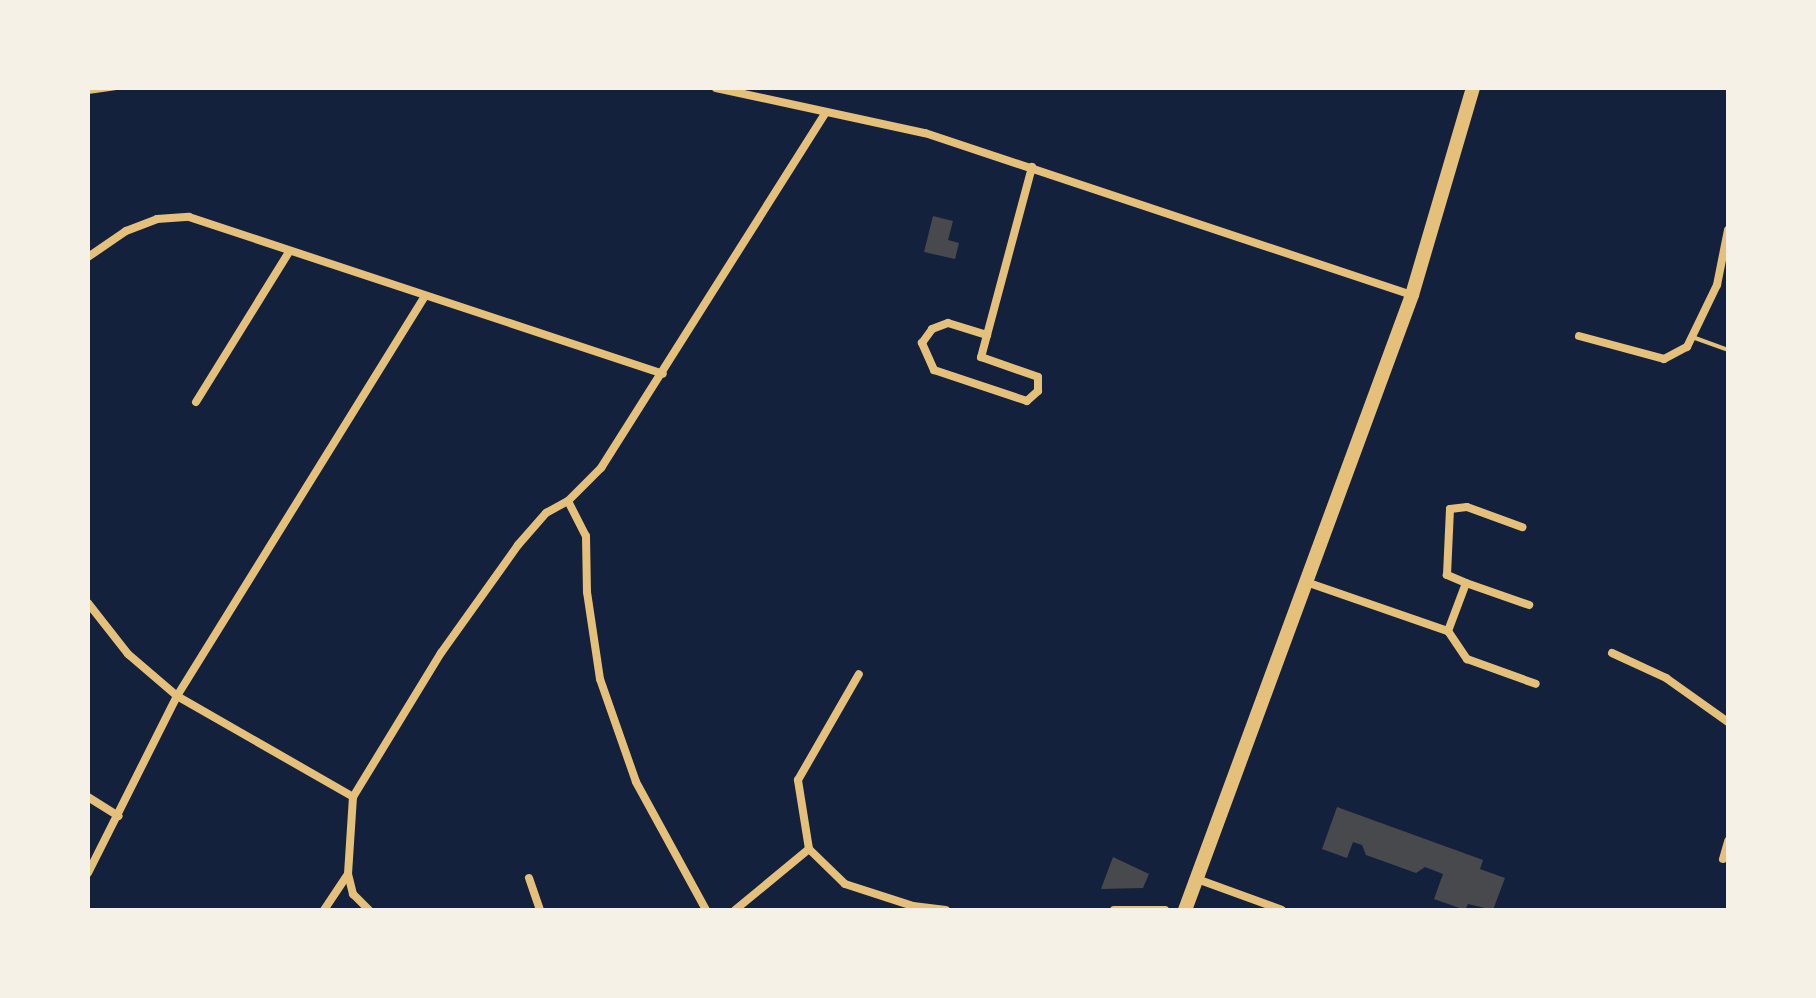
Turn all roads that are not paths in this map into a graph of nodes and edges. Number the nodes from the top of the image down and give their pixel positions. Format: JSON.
{"nodes":[{"id":1,"x":115,"y":88,"type":"edge"},
{"id":2,"x":716,"y":88,"type":"edge"},
{"id":3,"x":1473,"y":88,"type":"edge"},
{"id":4,"x":88,"y":92,"type":"edge"},
{"id":5,"x":826,"y":112,"type":"junction"},
{"id":6,"x":1032,"y":167,"type":"junction"},
{"id":7,"x":1728,"y":230,"type":"edge"},
{"id":8,"x":289,"y":252,"type":"junction"},
{"id":9,"x":88,"y":257,"type":"edge"},
{"id":10,"x":1412,"y":295,"type":"junction"},
{"id":11,"x":424,"y":297,"type":"junction"},
{"id":12,"x":987,"y":335,"type":"junction"},
{"id":13,"x":1579,"y":336,"type":"dead end"},
{"id":14,"x":1695,"y":338,"type":"junction"},
{"id":15,"x":1728,"y":350,"type":"edge"},
{"id":16,"x":663,"y":374,"type":"junction"},
{"id":17,"x":196,"y":402,"type":"dead end"},
{"id":18,"x":568,"y":501,"type":"junction"},
{"id":19,"x":1522,"y":527,"type":"dead end"},
{"id":20,"x":1309,"y":583,"type":"junction"},
{"id":21,"x":1466,"y":583,"type":"junction"},
{"id":22,"x":88,"y":603,"type":"edge"},
{"id":23,"x":1529,"y":605,"type":"dead end"},
{"id":24,"x":1448,"y":631,"type":"junction"},
{"id":25,"x":1612,"y":653,"type":"dead end"},
{"id":26,"x":859,"y":674,"type":"dead end"},
{"id":27,"x":1536,"y":684,"type":"dead end"},
{"id":28,"x":177,"y":696,"type":"junction"},
{"id":29,"x":1728,"y":722,"type":"edge"},
{"id":30,"x":88,"y":797,"type":"edge"},
{"id":31,"x":353,"y":797,"type":"junction"},
{"id":32,"x":118,"y":816,"type":"junction"},
{"id":33,"x":1728,"y":841,"type":"edge"},
{"id":34,"x":809,"y":849,"type":"junction"},
{"id":35,"x":1723,"y":859,"type":"dead end"},
{"id":36,"x":88,"y":873,"type":"edge"},
{"id":37,"x":348,"y":874,"type":"junction"},
{"id":38,"x":529,"y":878,"type":"dead end"},
{"id":39,"x":1197,"y":879,"type":"junction"},
{"id":40,"x":324,"y":910,"type":"edge"},
{"id":41,"x":369,"y":910,"type":"edge"},
{"id":42,"x":540,"y":910,"type":"edge"},
{"id":43,"x":706,"y":910,"type":"edge"},
{"id":44,"x":735,"y":910,"type":"edge"},
{"id":45,"x":946,"y":910,"type":"edge"},
{"id":46,"x":1114,"y":910,"type":"edge"},
{"id":47,"x":1165,"y":910,"type":"edge"},
{"id":48,"x":1185,"y":910,"type":"edge"},
{"id":49,"x":1282,"y":910,"type":"edge"}],
"edges":[{"from":1,"to":4,"type":"lane"},
{"from":2,"to":5,"type":"street"},
{"from":3,"to":10,"type":"main road"},
{"from":5,"to":6,"type":"street"},
{"from":5,"to":16,"type":"street"},
{"from":6,"to":10,"type":"street"},
{"from":6,"to":12,"type":"street"},
{"from":7,"to":14,"type":"street"},
{"from":8,"to":9,"type":"street"},
{"from":8,"to":11,"type":"street"},
{"from":8,"to":17,"type":"street"},
{"from":10,"to":20,"type":"main road"},
{"from":11,"to":16,"type":"street"},
{"from":11,"to":28,"type":"street"},
{"from":12,"to":12,"type":"street"},
{"from":13,"to":14,"type":"street"},
{"from":14,"to":15,"type":"lane"},
{"from":16,"to":18,"type":"street"},
{"from":18,"to":31,"type":"street"},
{"from":18,"to":43,"type":"street"},
{"from":19,"to":21,"type":"street"},
{"from":20,"to":24,"type":"street"},
{"from":20,"to":39,"type":"main road"},
{"from":21,"to":23,"type":"street"},
{"from":21,"to":24,"type":"street"},
{"from":22,"to":28,"type":"street"},
{"from":24,"to":27,"type":"street"},
{"from":25,"to":29,"type":"street"},
{"from":26,"to":34,"type":"street"},
{"from":28,"to":31,"type":"street"},
{"from":28,"to":32,"type":"street"},
{"from":30,"to":32,"type":"street"},
{"from":31,"to":37,"type":"street"},
{"from":32,"to":36,"type":"street"},
{"from":33,"to":35,"type":"street"},
{"from":34,"to":44,"type":"street"},
{"from":34,"to":45,"type":"street"},
{"from":37,"to":40,"type":"street"},
{"from":37,"to":41,"type":"street"},
{"from":38,"to":42,"type":"street"},
{"from":39,"to":48,"type":"main road"},
{"from":39,"to":49,"type":"street"},
{"from":46,"to":47,"type":"street"}]}
